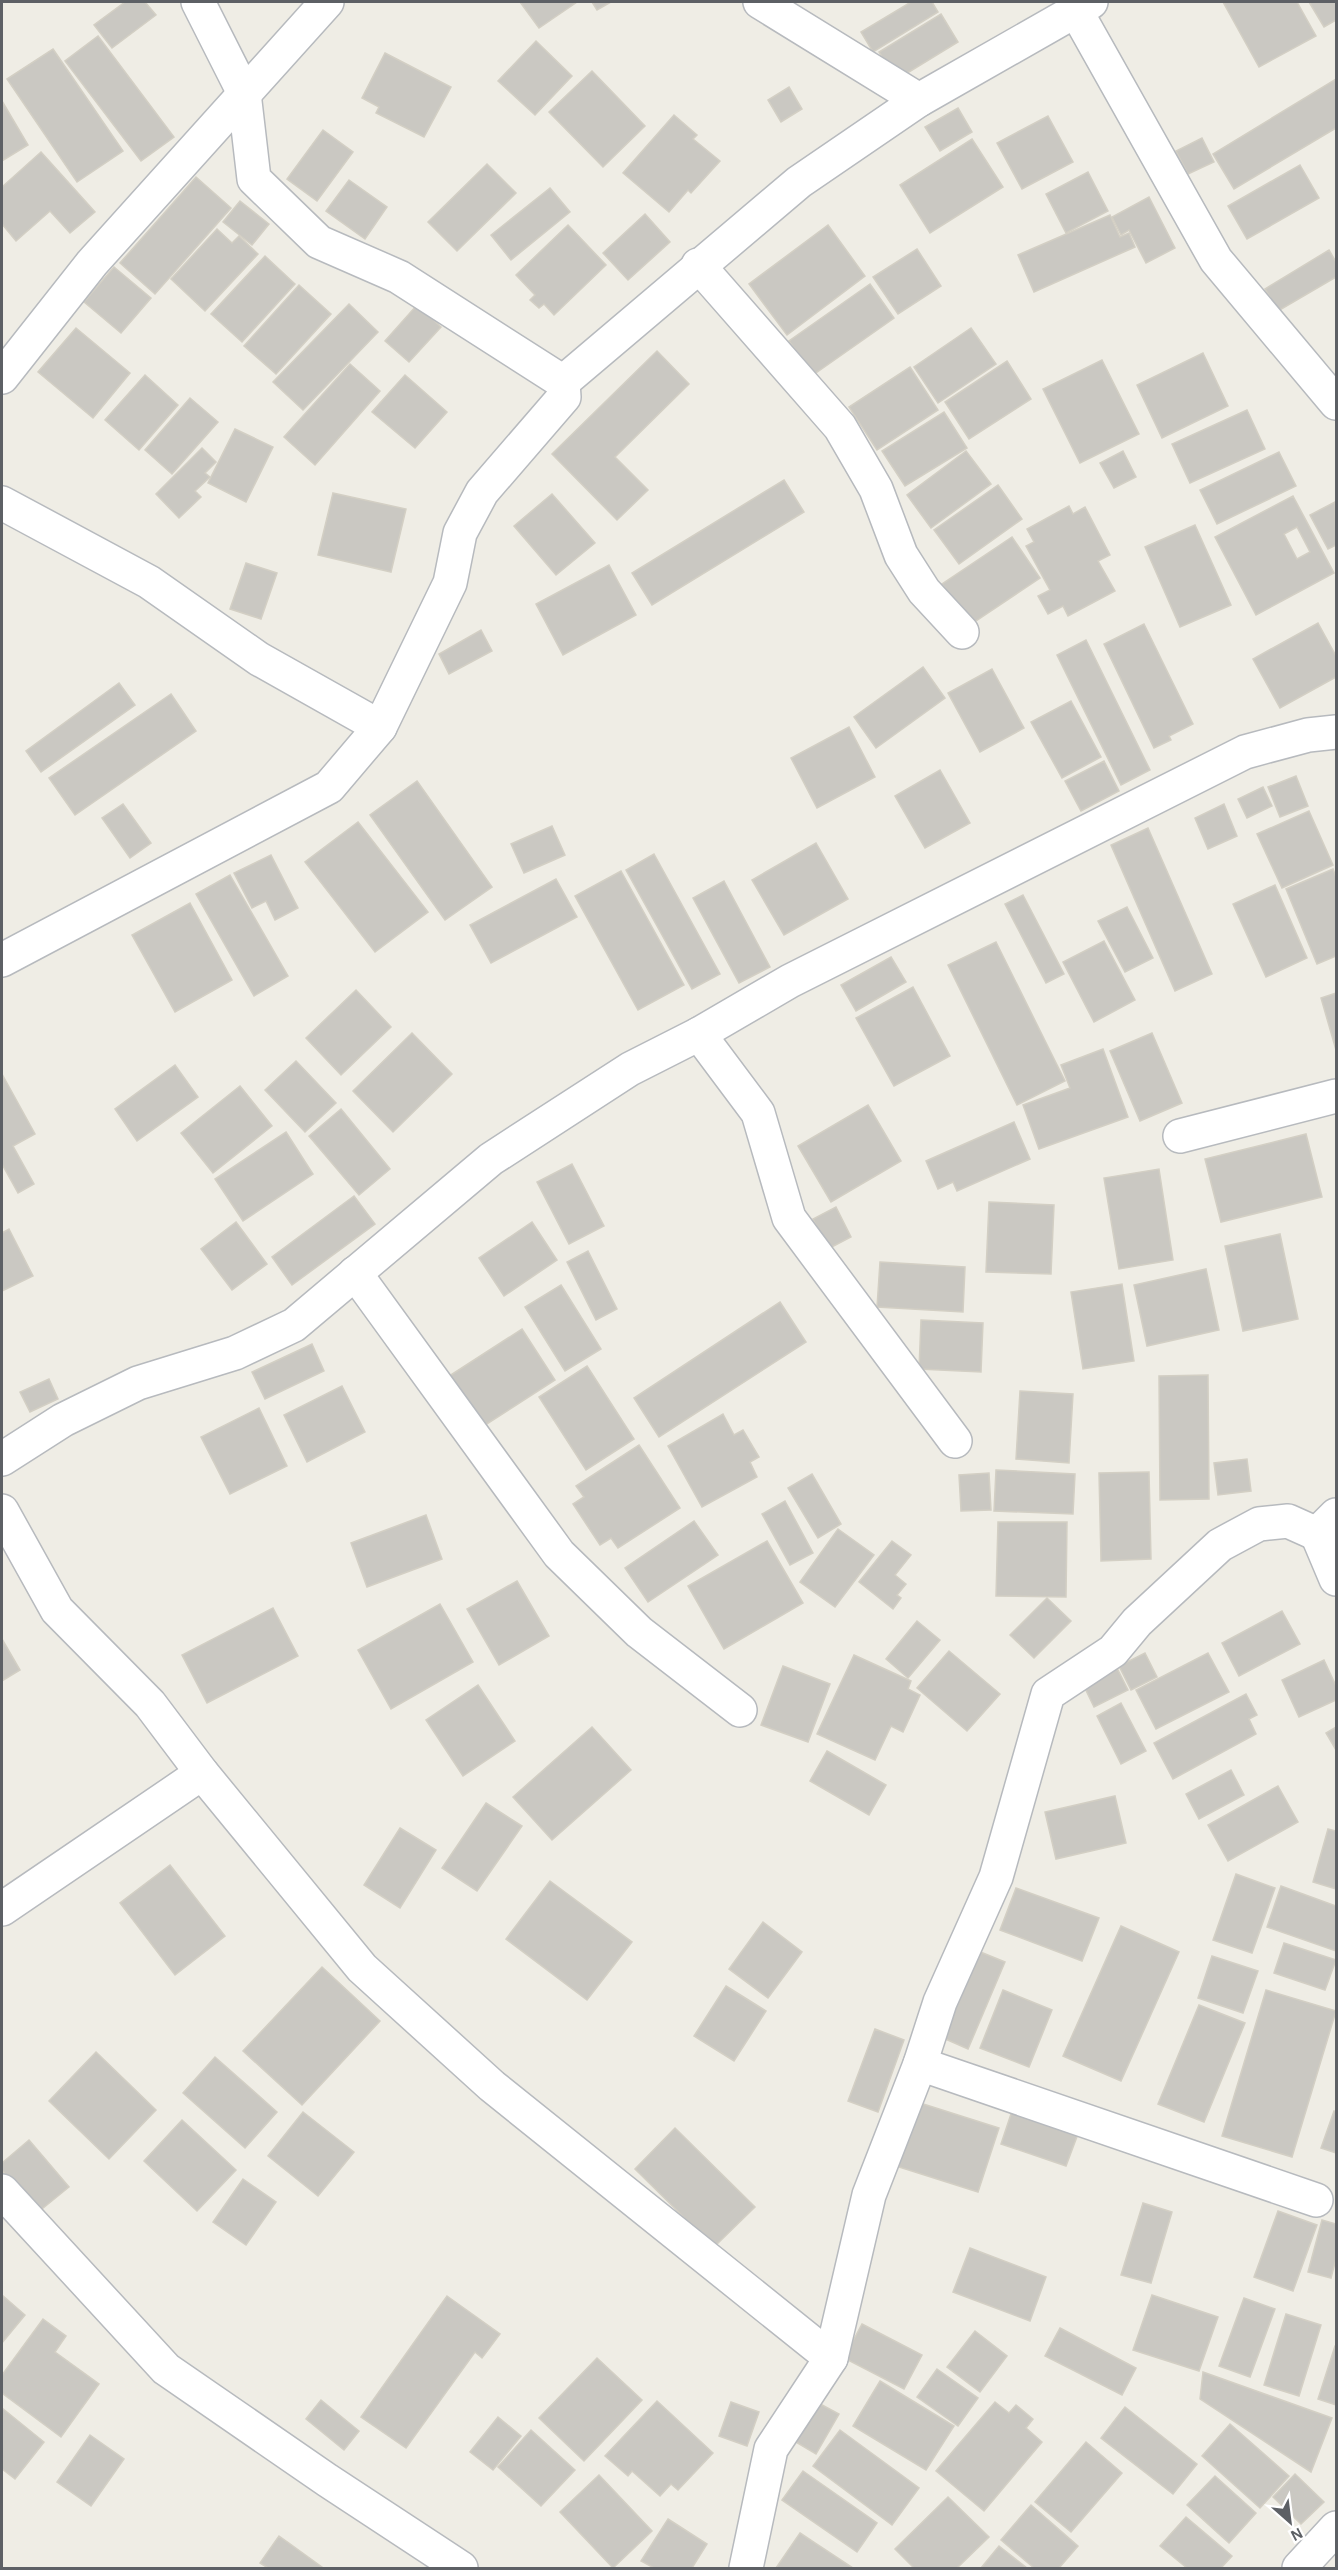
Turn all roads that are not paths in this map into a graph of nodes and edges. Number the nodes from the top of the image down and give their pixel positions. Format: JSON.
{"nodes":[{"id":1,"x":198,"y":2,"type":"edge"},
{"id":2,"x":327,"y":2,"type":"edge"},
{"id":3,"x":760,"y":2,"type":"edge"},
{"id":4,"x":1083,"y":6,"type":"edge"},
{"id":5,"x":244,"y":93,"type":"junction"},
{"id":6,"x":919,"y":100,"type":"junction"},
{"id":7,"x":698,"y":265,"type":"junction"},
{"id":8,"x":2,"y":377,"type":"edge"},
{"id":9,"x":563,"y":382,"type":"junction"},
{"id":10,"x":1336,"y":403,"type":"edge"},
{"id":11,"x":2,"y":503,"type":"edge"},
{"id":12,"x":962,"y":633,"type":"dead end"},
{"id":13,"x":380,"y":727,"type":"junction"},
{"id":14,"x":1336,"y":732,"type":"edge"},
{"id":15,"x":2,"y":960,"type":"edge"},
{"id":16,"x":699,"y":1034,"type":"junction"},
{"id":17,"x":1336,"y":1096,"type":"edge"},
{"id":18,"x":1180,"y":1136,"type":"dead end"},
{"id":19,"x":355,"y":1273,"type":"junction"},
{"id":20,"x":955,"y":1441,"type":"dead end"},
{"id":21,"x":2,"y":1459,"type":"edge"},
{"id":22,"x":2,"y":1511,"type":"edge"},
{"id":23,"x":1327,"y":1525,"type":"edge"},
{"id":24,"x":1336,"y":1579,"type":"edge"},
{"id":25,"x":740,"y":1710,"type":"dead end"},
{"id":26,"x":202,"y":1773,"type":"junction"},
{"id":27,"x":2,"y":1909,"type":"edge"},
{"id":28,"x":920,"y":2064,"type":"junction"},
{"id":29,"x":3,"y":2195,"type":"edge"},
{"id":30,"x":1316,"y":2200,"type":"dead end"},
{"id":31,"x":831,"y":2358,"type":"junction"},
{"id":32,"x":1336,"y":2528,"type":"edge"},
{"id":33,"x":461,"y":2568,"type":"edge"},
{"id":34,"x":746,"y":2568,"type":"edge"},
{"id":35,"x":1299,"y":2568,"type":"edge"}],
"edges":[{"from":1,"to":5,"type":"street"},
{"from":2,"to":5,"type":"street"},
{"from":3,"to":6,"type":"street"},
{"from":4,"to":6,"type":"street"},
{"from":4,"to":10,"type":"street"},
{"from":5,"to":8,"type":"street"},
{"from":5,"to":9,"type":"street"},
{"from":6,"to":7,"type":"street"},
{"from":7,"to":9,"type":"street"},
{"from":7,"to":12,"type":"street"},
{"from":9,"to":13,"type":"street"},
{"from":11,"to":13,"type":"street"},
{"from":13,"to":15,"type":"street"},
{"from":14,"to":16,"type":"street"},
{"from":16,"to":19,"type":"street"},
{"from":16,"to":20,"type":"street"},
{"from":17,"to":18,"type":"street"},
{"from":19,"to":21,"type":"street"},
{"from":19,"to":25,"type":"street"},
{"from":22,"to":26,"type":"street"},
{"from":23,"to":24,"type":"street"},
{"from":23,"to":28,"type":"street"},
{"from":26,"to":27,"type":"street"},
{"from":26,"to":31,"type":"street"},
{"from":28,"to":30,"type":"street"},
{"from":28,"to":31,"type":"street"},
{"from":29,"to":33,"type":"street"},
{"from":31,"to":34,"type":"street"},
{"from":32,"to":35,"type":"street"}]}
